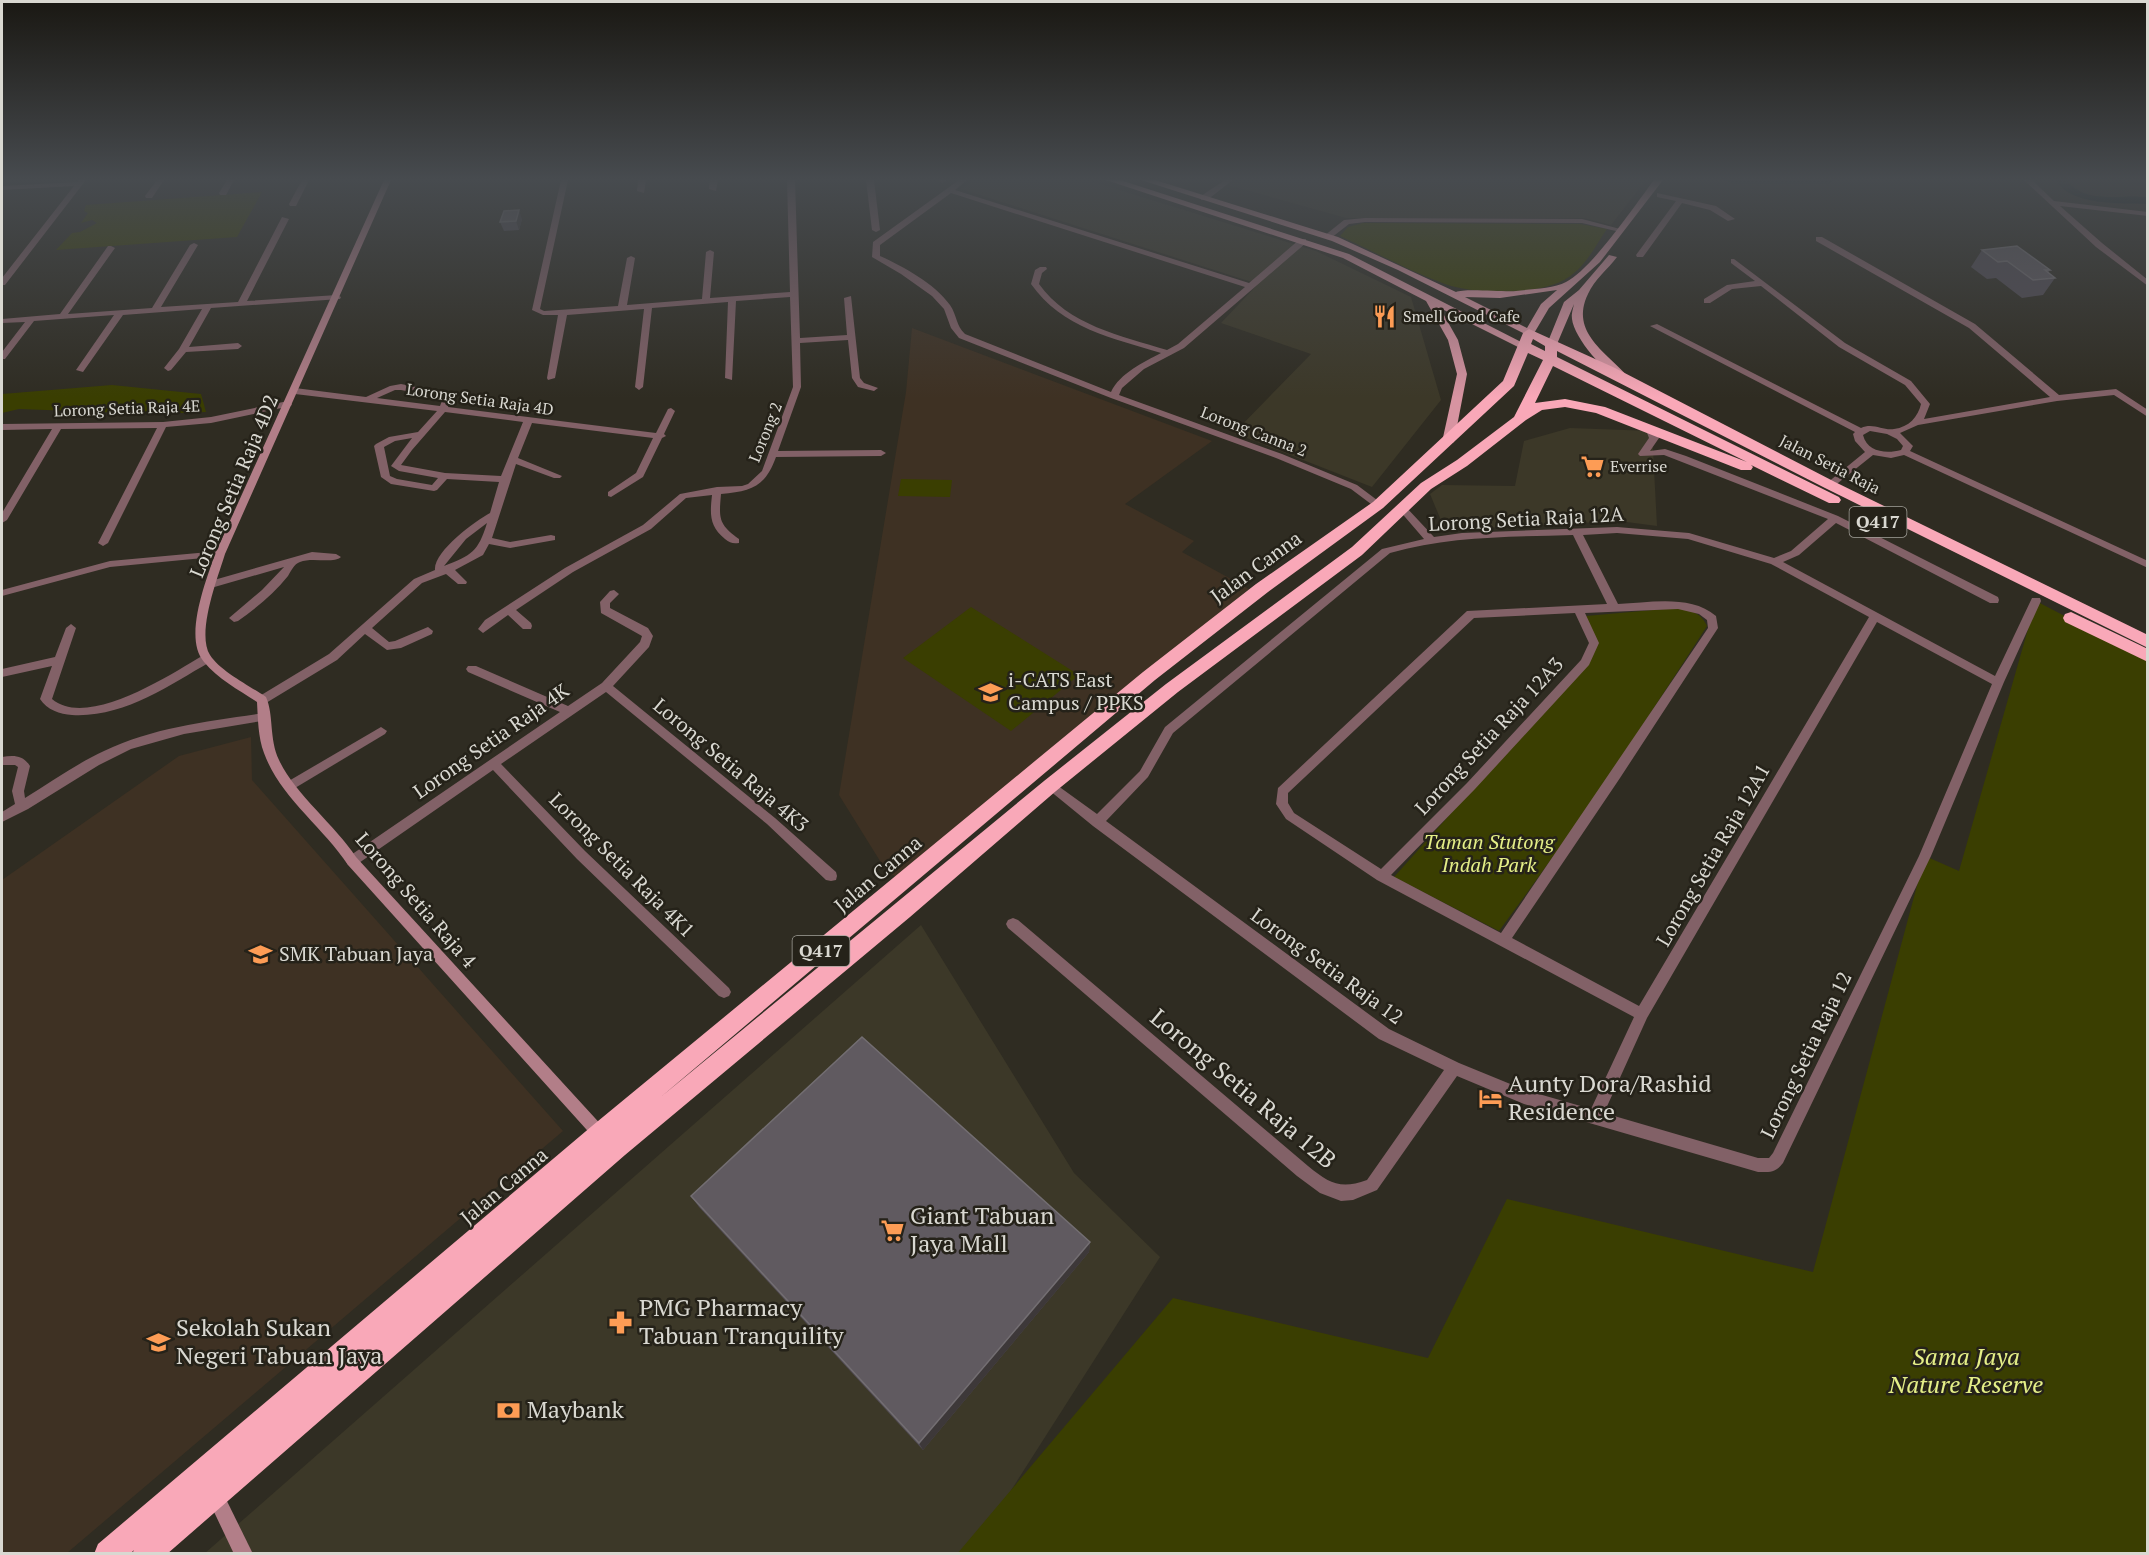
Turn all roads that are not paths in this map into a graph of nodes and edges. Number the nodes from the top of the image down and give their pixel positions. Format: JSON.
{"nodes":[{"id":1,"x":710,"y":252,"type":"dead end"},
{"id":2,"x":26,"y":253,"type":"edge"},
{"id":3,"x":108,"y":253,"type":"edge"},
{"id":4,"x":189,"y":253,"type":"edge"},
{"id":5,"x":267,"y":253,"type":"edge"},
{"id":6,"x":356,"y":253,"type":"edge"},
{"id":7,"x":547,"y":253,"type":"edge"},
{"id":8,"x":793,"y":253,"type":"edge"},
{"id":9,"x":876,"y":253,"type":"edge"},
{"id":10,"x":1145,"y":253,"type":"edge"},
{"id":11,"x":1289,"y":253,"type":"edge"},
{"id":12,"x":1336,"y":253,"type":"edge"},
{"id":13,"x":1366,"y":253,"type":"edge"},
{"id":14,"x":1603,"y":253,"type":"edge"},
{"id":15,"x":1614,"y":253,"type":"edge"},
{"id":16,"x":1642,"y":253,"type":"edge"},
{"id":17,"x":1843,"y":253,"type":"edge"},
{"id":18,"x":2109,"y":253,"type":"edge"},
{"id":19,"x":1640,"y":255,"type":"dead end"},
{"id":20,"x":631,"y":258,"type":"dead end"},
{"id":21,"x":1734,"y":261,"type":"dead end"},
{"id":22,"x":1043,"y":269,"type":"dead end"},
{"id":23,"x":2,"y":283,"type":"edge"},
{"id":24,"x":1762,"y":283,"type":"junction"},
{"id":25,"x":2148,"y":284,"type":"edge"},
{"id":26,"x":1570,"y":285,"type":"junction"},
{"id":27,"x":1250,"y":286,"type":"junction"},
{"id":28,"x":1445,"y":291,"type":"junction"},
{"id":29,"x":1583,"y":292,"type":"junction"},
{"id":30,"x":794,"y":294,"type":"junction"},
{"id":31,"x":337,"y":297,"type":"junction"},
{"id":32,"x":848,"y":298,"type":"dead end"},
{"id":33,"x":732,"y":299,"type":"junction"},
{"id":34,"x":1430,"y":300,"type":"junction"},
{"id":35,"x":706,"y":301,"type":"junction"},
{"id":36,"x":1707,"y":301,"type":"dead end"},
{"id":37,"x":241,"y":303,"type":"junction"},
{"id":38,"x":208,"y":306,"type":"junction"},
{"id":39,"x":648,"y":306,"type":"junction"},
{"id":40,"x":622,"y":308,"type":"junction"},
{"id":41,"x":155,"y":310,"type":"junction"},
{"id":42,"x":563,"y":312,"type":"junction"},
{"id":43,"x":120,"y":313,"type":"junction"},
{"id":44,"x":62,"y":317,"type":"junction"},
{"id":45,"x":31,"y":319,"type":"junction"},
{"id":46,"x":2,"y":321,"type":"edge"},
{"id":47,"x":1654,"y":326,"type":"dead end"},
{"id":48,"x":852,"y":337,"type":"junction"},
{"id":49,"x":1526,"y":340,"type":"junction"},
{"id":50,"x":796,"y":341,"type":"junction"},
{"id":51,"x":238,"y":346,"type":"dead end"},
{"id":52,"x":183,"y":350,"type":"junction"},
{"id":53,"x":1551,"y":352,"type":"junction"},
{"id":54,"x":1169,"y":353,"type":"junction"},
{"id":55,"x":2,"y":357,"type":"edge"},
{"id":56,"x":168,"y":368,"type":"dead end"},
{"id":57,"x":80,"y":370,"type":"dead end"},
{"id":58,"x":551,"y":378,"type":"dead end"},
{"id":59,"x":729,"y":378,"type":"dead end"},
{"id":60,"x":1625,"y":379,"type":"junction"},
{"id":61,"x":639,"y":387,"type":"dead end"},
{"id":62,"x":874,"y":388,"type":"dead end"},
{"id":63,"x":295,"y":392,"type":"junction"},
{"id":64,"x":1116,"y":392,"type":"junction"},
{"id":65,"x":2057,"y":398,"type":"junction"},
{"id":66,"x":369,"y":399,"type":"junction"},
{"id":67,"x":288,"y":404,"type":"junction"},
{"id":68,"x":444,"y":409,"type":"junction"},
{"id":69,"x":671,"y":411,"type":"dead end"},
{"id":70,"x":2148,"y":414,"type":"edge"},
{"id":71,"x":1520,"y":418,"type":"junction"},
{"id":72,"x":528,"y":421,"type":"junction"},
{"id":73,"x":1916,"y":423,"type":"junction"},
{"id":74,"x":163,"y":425,"type":"junction"},
{"id":75,"x":58,"y":426,"type":"junction"},
{"id":76,"x":2,"y":427,"type":"edge"},
{"id":77,"x":1650,"y":430,"type":"junction"},
{"id":78,"x":1860,"y":431,"type":"junction"},
{"id":79,"x":1894,"y":433,"type":"junction"},
{"id":80,"x":417,"y":435,"type":"junction"},
{"id":81,"x":661,"y":436,"type":"junction"},
{"id":82,"x":1448,"y":441,"type":"junction"},
{"id":83,"x":1872,"y":451,"type":"junction"},
{"id":84,"x":881,"y":453,"type":"dead end"},
{"id":85,"x":1905,"y":453,"type":"junction"},
{"id":86,"x":774,"y":454,"type":"junction"},
{"id":87,"x":514,"y":460,"type":"junction"},
{"id":88,"x":445,"y":476,"type":"junction"},
{"id":89,"x":557,"y":476,"type":"dead end"},
{"id":90,"x":505,"y":479,"type":"junction"},
{"id":91,"x":1826,"y":489,"type":"junction"},
{"id":92,"x":717,"y":490,"type":"junction"},
{"id":93,"x":611,"y":494,"type":"dead end"},
{"id":94,"x":1378,"y":505,"type":"junction"},
{"id":95,"x":1402,"y":508,"type":"junction"},
{"id":96,"x":494,"y":515,"type":"junction"},
{"id":97,"x":1834,"y":518,"type":"junction"},
{"id":98,"x":2,"y":520,"type":"edge"},
{"id":99,"x":1576,"y":532,"type":"junction"},
{"id":100,"x":550,"y":538,"type":"dead end"},
{"id":101,"x":487,"y":539,"type":"junction"},
{"id":102,"x":1431,"y":540,"type":"junction"},
{"id":103,"x":735,"y":541,"type":"dead end"},
{"id":104,"x":103,"y":543,"type":"dead end"},
{"id":105,"x":220,"y":554,"type":"junction"},
{"id":106,"x":336,"y":557,"type":"dead end"},
{"id":107,"x":292,"y":562,"type":"junction"},
{"id":108,"x":1775,"y":562,"type":"junction"},
{"id":109,"x":2148,"y":566,"type":"edge"},
{"id":110,"x":443,"y":570,"type":"junction"},
{"id":111,"x":462,"y":582,"type":"dead end"},
{"id":112,"x":211,"y":584,"type":"junction"},
{"id":113,"x":2,"y":593,"type":"edge"},
{"id":114,"x":614,"y":594,"type":"dead end"},
{"id":115,"x":1994,"y":600,"type":"dead end"},
{"id":116,"x":2036,"y":601,"type":"junction"},
{"id":117,"x":1614,"y":607,"type":"junction"},
{"id":118,"x":509,"y":610,"type":"junction"},
{"id":119,"x":1579,"y":611,"type":"junction"},
{"id":120,"x":1875,"y":616,"type":"junction"},
{"id":121,"x":234,"y":618,"type":"dead end"},
{"id":122,"x":527,"y":626,"type":"dead end"},
{"id":123,"x":71,"y":628,"type":"dead end"},
{"id":124,"x":365,"y":628,"type":"junction"},
{"id":125,"x":483,"y":629,"type":"dead end"},
{"id":126,"x":428,"y":631,"type":"dead end"},
{"id":127,"x":2148,"y":642,"type":"edge"},
{"id":128,"x":2148,"y":656,"type":"edge"},
{"id":129,"x":206,"y":658,"type":"junction"},
{"id":130,"x":60,"y":660,"type":"junction"},
{"id":131,"x":472,"y":669,"type":"dead end"},
{"id":132,"x":2,"y":673,"type":"edge"},
{"id":133,"x":1998,"y":682,"type":"junction"},
{"id":134,"x":606,"y":686,"type":"junction"},
{"id":135,"x":262,"y":700,"type":"junction"},
{"id":136,"x":568,"y":711,"type":"junction"},
{"id":137,"x":264,"y":717,"type":"junction"},
{"id":138,"x":381,"y":731,"type":"dead end"},
{"id":139,"x":2,"y":761,"type":"edge"},
{"id":140,"x":494,"y":764,"type":"junction"},
{"id":141,"x":291,"y":785,"type":"junction"},
{"id":142,"x":1050,"y":786,"type":"junction"},
{"id":143,"x":24,"y":806,"type":"junction"},
{"id":144,"x":2,"y":817,"type":"edge"},
{"id":145,"x":1097,"y":822,"type":"junction"},
{"id":146,"x":352,"y":861,"type":"junction"},
{"id":147,"x":831,"y":876,"type":"dead end"},
{"id":148,"x":1383,"y":876,"type":"junction"},
{"id":149,"x":1013,"y":924,"type":"dead end"},
{"id":150,"x":1504,"y":939,"type":"junction"},
{"id":151,"x":724,"y":992,"type":"dead end"},
{"id":152,"x":1642,"y":1014,"type":"junction"},
{"id":153,"x":1454,"y":1068,"type":"junction"},
{"id":154,"x":1594,"y":1118,"type":"junction"},
{"id":155,"x":600,"y":1134,"type":"junction"},
{"id":156,"x":215,"y":1495,"type":"junction"},
{"id":157,"x":240,"y":1552,"type":"edge"},
{"id":158,"x":108,"y":1554,"type":"edge"},
{"id":159,"x":146,"y":1554,"type":"edge"}],
"edges":[{"from":1,"to":35,"type":"street"},
{"from":2,"to":23,"type":"street"},
{"from":3,"to":44,"type":"street"},
{"from":4,"to":41,"type":"street"},
{"from":5,"to":37,"type":"street"},
{"from":6,"to":31,"type":"street"},
{"from":7,"to":42,"type":"street"},
{"from":8,"to":30,"type":"street","name":"Lorong 2"},
{"from":9,"to":64,"type":"street"},
{"from":10,"to":27,"type":"street"},
{"from":11,"to":27,"type":"street"},
{"from":12,"to":34,"type":"main road"},
{"from":13,"to":28,"type":"main road"},
{"from":14,"to":26,"type":"main road","name":"Jalan Canna"},
{"from":15,"to":29,"type":"main road"},
{"from":16,"to":19,"type":"street"},
{"from":17,"to":65,"type":"street"},
{"from":18,"to":25,"type":"street"},
{"from":20,"to":40,"type":"street"},
{"from":21,"to":24,"type":"street"},
{"from":22,"to":54,"type":"street"},
{"from":24,"to":36,"type":"street"},
{"from":24,"to":73,"type":"street"},
{"from":26,"to":28,"type":"main road"},
{"from":26,"to":49,"type":"main road","name":"Jalan Canna"},
{"from":27,"to":54,"type":"street"},
{"from":28,"to":49,"type":"main road"},
{"from":29,"to":53,"type":"main road"},
{"from":29,"to":60,"type":"main road"},
{"from":30,"to":33,"type":"street"},
{"from":30,"to":50,"type":"street","name":"Lorong 2"},
{"from":31,"to":37,"type":"street"},
{"from":31,"to":63,"type":"street"},
{"from":32,"to":48,"type":"street"},
{"from":33,"to":35,"type":"street"},
{"from":33,"to":59,"type":"street"},
{"from":34,"to":49,"type":"main road"},
{"from":34,"to":82,"type":"main road"},
{"from":35,"to":39,"type":"street"},
{"from":37,"to":38,"type":"street"},
{"from":38,"to":41,"type":"street"},
{"from":38,"to":52,"type":"street"},
{"from":39,"to":40,"type":"street"},
{"from":39,"to":61,"type":"street"},
{"from":40,"to":42,"type":"street"},
{"from":41,"to":43,"type":"street"},
{"from":42,"to":58,"type":"street"},
{"from":43,"to":44,"type":"street"},
{"from":43,"to":57,"type":"street"},
{"from":44,"to":45,"type":"street"},
{"from":45,"to":46,"type":"street"},
{"from":45,"to":55,"type":"street"},
{"from":47,"to":78,"type":"street"},
{"from":48,"to":50,"type":"street"},
{"from":48,"to":62,"type":"street"},
{"from":49,"to":53,"type":"highway","number":"Q417"},
{"from":49,"to":82,"type":"highway","name":"Jalan Canna","number":"Q417"},
{"from":50,"to":86,"type":"street","name":"Lorong 2"},
{"from":51,"to":52,"type":"street"},
{"from":52,"to":56,"type":"street"},
{"from":53,"to":60,"type":"highway","name":"Jalan Setia Raja","number":"Q417"},
{"from":53,"to":71,"type":"highway","number":"Q417"},
{"from":53,"to":91,"type":"highway","name":"Jalan Setia Raja","number":"Q417"},
{"from":54,"to":64,"type":"street"},
{"from":60,"to":91,"type":"highway","name":"Jalan Setia Raja","number":"Q417"},
{"from":63,"to":66,"type":"street","name":"Lorong Setia Raja 4D"},
{"from":63,"to":67,"type":"street","name":"Lorong Setia Raja 4D2"},
{"from":64,"to":94,"type":"street","name":"Lorong Canna 2"},
{"from":65,"to":70,"type":"street"},
{"from":65,"to":73,"type":"street"},
{"from":66,"to":68,"type":"street","name":"Lorong Setia Raja 4D"},
{"from":66,"to":68,"type":"street"},
{"from":67,"to":74,"type":"street","name":"Lorong Setia Raja 4E"},
{"from":67,"to":105,"type":"street","name":"Lorong Setia Raja 4D2"},
{"from":68,"to":72,"type":"street","name":"Lorong Setia Raja 4D"},
{"from":68,"to":80,"type":"street"},
{"from":69,"to":81,"type":"street"},
{"from":71,"to":77,"type":"highway"},
{"from":71,"to":95,"type":"highway","number":"Q417"},
{"from":72,"to":81,"type":"street","name":"Lorong Setia Raja 4D"},
{"from":72,"to":87,"type":"street"},
{"from":73,"to":79,"type":"street"},
{"from":74,"to":75,"type":"street","name":"Lorong Setia Raja 4E"},
{"from":74,"to":104,"type":"street"},
{"from":75,"to":76,"type":"street","name":"Lorong Setia Raja 4E"},
{"from":75,"to":98,"type":"street"},
{"from":77,"to":91,"type":"highway"},
{"from":77,"to":97,"type":"street"},
{"from":78,"to":79,"type":"street"},
{"from":78,"to":83,"type":"street"},
{"from":79,"to":85,"type":"street"},
{"from":80,"to":88,"type":"street"},
{"from":80,"to":88,"type":"street"},
{"from":81,"to":93,"type":"street"},
{"from":82,"to":94,"type":"highway","name":"Jalan Canna","number":"Q417"},
{"from":83,"to":85,"type":"street"},
{"from":83,"to":91,"type":"street"},
{"from":84,"to":86,"type":"street"},
{"from":85,"to":109,"type":"street"},
{"from":86,"to":92,"type":"street","name":"Lorong 2"},
{"from":87,"to":89,"type":"street"},
{"from":87,"to":90,"type":"street"},
{"from":88,"to":90,"type":"street"},
{"from":90,"to":96,"type":"street"},
{"from":91,"to":116,"type":"highway","name":"Jalan Setia Raja","number":"Q417"},
{"from":91,"to":127,"type":"highway","name":"Jalan Setia Raja","number":"Q417"},
{"from":92,"to":103,"type":"street"},
{"from":92,"to":118,"type":"street","name":"Lorong 2"},
{"from":94,"to":155,"type":"highway","name":"Jalan Canna","number":"Q417"},
{"from":95,"to":102,"type":"street"},
{"from":95,"to":142,"type":"highway","number":"Q417"},
{"from":96,"to":101,"type":"street"},
{"from":96,"to":110,"type":"street"},
{"from":97,"to":108,"type":"street"},
{"from":97,"to":115,"type":"street"},
{"from":99,"to":102,"type":"street","name":"Lorong Setia Raja 12A"},
{"from":99,"to":108,"type":"street","name":"Lorong Setia Raja 12A"},
{"from":99,"to":117,"type":"street"},
{"from":100,"to":101,"type":"street"},
{"from":101,"to":110,"type":"street"},
{"from":102,"to":145,"type":"street","name":"Lorong Setia Raja 12A"},
{"from":105,"to":112,"type":"street","name":"Lorong Setia Raja 4D2"},
{"from":105,"to":113,"type":"street"},
{"from":106,"to":107,"type":"street"},
{"from":107,"to":112,"type":"street"},
{"from":107,"to":121,"type":"street"},
{"from":108,"to":120,"type":"street","name":"Lorong Setia Raja 12A"},
{"from":110,"to":111,"type":"street"},
{"from":110,"to":124,"type":"street"},
{"from":112,"to":129,"type":"street","name":"Lorong Setia Raja 4D2"},
{"from":114,"to":134,"type":"street","name":"Lorong Setia Raja 4K"},
{"from":116,"to":128,"type":"highway","name":"Jalan Setia Raja","number":"Q417"},
{"from":116,"to":133,"type":"street","name":"Lorong Setia Raja 12"},
{"from":117,"to":119,"type":"street"},
{"from":117,"to":150,"type":"street"},
{"from":118,"to":122,"type":"street"},
{"from":118,"to":125,"type":"street","name":"Lorong 2"},
{"from":119,"to":148,"type":"street","name":"Lorong Setia Raja 12A3"},
{"from":119,"to":148,"type":"street"},
{"from":120,"to":133,"type":"street","name":"Lorong Setia Raja 12A"},
{"from":120,"to":152,"type":"street","name":"Lorong Setia Raja 12A1"},
{"from":123,"to":130,"type":"street"},
{"from":124,"to":126,"type":"street"},
{"from":124,"to":135,"type":"street"},
{"from":129,"to":130,"type":"street"},
{"from":129,"to":135,"type":"street"},
{"from":130,"to":132,"type":"street"},
{"from":131,"to":136,"type":"street"},
{"from":133,"to":154,"type":"street","name":"Lorong Setia Raja 12"},
{"from":134,"to":136,"type":"street","name":"Lorong Setia Raja 4K"},
{"from":134,"to":147,"type":"street","name":"Lorong Setia Raja 4K3"},
{"from":135,"to":137,"type":"street","name":"Lorong Setia Raja 4"},
{"from":136,"to":140,"type":"street","name":"Lorong Setia Raja 4K"},
{"from":137,"to":141,"type":"street","name":"Lorong Setia Raja 4"},
{"from":137,"to":143,"type":"street"},
{"from":138,"to":141,"type":"street"},
{"from":139,"to":143,"type":"street"},
{"from":140,"to":146,"type":"street","name":"Lorong Setia Raja 4K"},
{"from":140,"to":151,"type":"street","name":"Lorong Setia Raja 4K1"},
{"from":141,"to":146,"type":"street","name":"Lorong Setia Raja 4"},
{"from":142,"to":145,"type":"street","name":"Lorong Setia Raja 12"},
{"from":142,"to":156,"type":"highway","number":"Q417"},
{"from":143,"to":144,"type":"street"},
{"from":145,"to":153,"type":"street","name":"Lorong Setia Raja 12"},
{"from":146,"to":155,"type":"street","name":"Lorong Setia Raja 4"},
{"from":148,"to":150,"type":"street"},
{"from":149,"to":153,"type":"street","name":"Lorong Setia Raja 12B"},
{"from":150,"to":152,"type":"street"},
{"from":152,"to":154,"type":"street","name":"Lorong Setia Raja 12A1"},
{"from":153,"to":154,"type":"street","name":"Lorong Setia Raja 12"},
{"from":155,"to":158,"type":"highway","name":"Jalan Canna","number":"Q417"},
{"from":156,"to":157,"type":"street"},
{"from":156,"to":159,"type":"highway","number":"Q417"}]}
